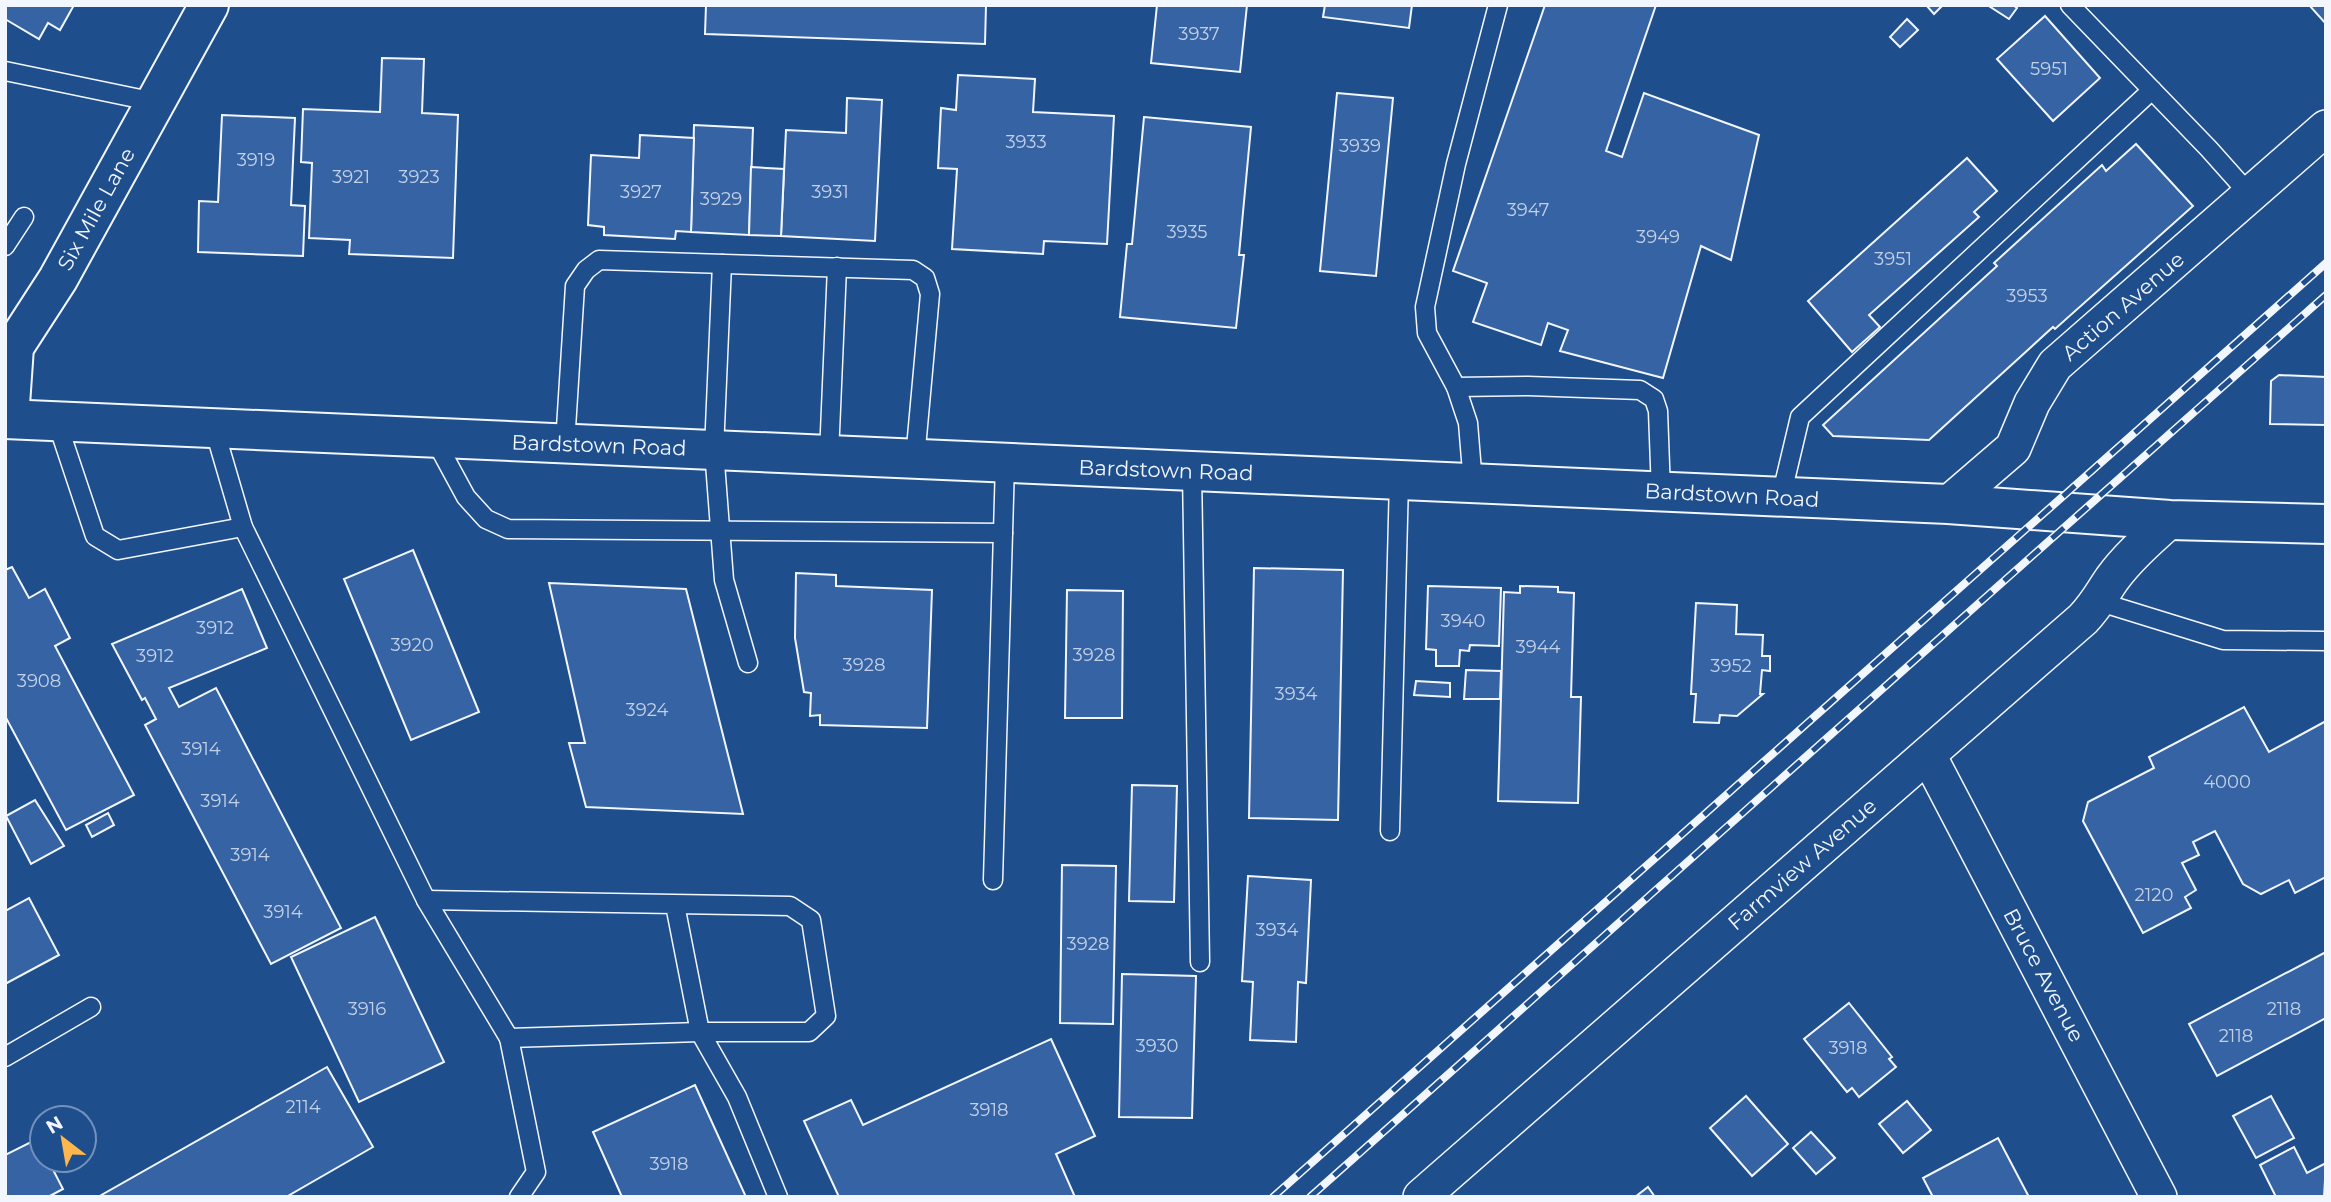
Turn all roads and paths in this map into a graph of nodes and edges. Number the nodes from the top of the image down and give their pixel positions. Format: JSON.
{"nodes":[{"id":1,"x":209,"y":5,"type":"edge"},
{"id":2,"x":1498,"y":5,"type":"edge"},
{"id":3,"x":2070,"y":5,"type":"edge"},
{"id":4,"x":5,"y":71,"type":"edge"},
{"id":5,"x":2152,"y":90,"type":"junction"},
{"id":6,"x":155,"y":102,"type":"junction"},
{"id":7,"x":2326,"y":128,"type":"edge"},
{"id":8,"x":2250,"y":195,"type":"junction"},
{"id":9,"x":24,"y":217,"type":"dead end"},
{"id":10,"x":5,"y":247,"type":"edge"},
{"id":11,"x":722,"y":264,"type":"junction"},
{"id":12,"x":837,"y":267,"type":"junction"},
{"id":13,"x":1456,"y":387,"type":"junction"},
{"id":14,"x":7,"y":419,"type":"edge"},
{"id":15,"x":57,"y":422,"type":"junction"},
{"id":16,"x":214,"y":428,"type":"junction"},
{"id":17,"x":434,"y":438,"type":"junction"},
{"id":18,"x":565,"y":444,"type":"junction"},
{"id":19,"x":713,"y":450,"type":"junction"},
{"id":20,"x":829,"y":456,"type":"junction"},
{"id":21,"x":915,"y":459,"type":"junction"},
{"id":22,"x":1005,"y":463,"type":"junction"},
{"id":23,"x":1192,"y":471,"type":"junction"},
{"id":24,"x":1399,"y":480,"type":"junction"},
{"id":25,"x":1472,"y":484,"type":"junction"},
{"id":26,"x":1661,"y":492,"type":"junction"},
{"id":27,"x":1781,"y":497,"type":"junction"},
{"id":28,"x":1948,"y":505,"type":"junction"},
{"id":29,"x":2170,"y":520,"type":"junction"},
{"id":30,"x":2326,"y":524,"type":"edge"},
{"id":31,"x":243,"y":527,"type":"junction"},
{"id":32,"x":719,"y":531,"type":"junction"},
{"id":33,"x":1003,"y":533,"type":"junction"},
{"id":34,"x":2100,"y":602,"type":"junction"},
{"id":35,"x":2326,"y":641,"type":"edge"},
{"id":36,"x":748,"y":663,"type":"dead end"},
{"id":37,"x":1928,"y":755,"type":"junction"},
{"id":38,"x":1390,"y":831,"type":"dead end"},
{"id":39,"x":993,"y":880,"type":"dead end"},
{"id":40,"x":426,"y":900,"type":"junction"},
{"id":41,"x":674,"y":905,"type":"junction"},
{"id":42,"x":1200,"y":962,"type":"dead end"},
{"id":43,"x":91,"y":1007,"type":"dead end"},
{"id":44,"x":700,"y":1032,"type":"junction"},
{"id":45,"x":509,"y":1038,"type":"junction"},
{"id":46,"x":5,"y":1057,"type":"edge"},
{"id":47,"x":519,"y":1197,"type":"edge"},
{"id":48,"x":778,"y":1197,"type":"edge"},
{"id":49,"x":1421,"y":1197,"type":"edge"},
{"id":50,"x":2159,"y":1197,"type":"edge"}],
"edges":[{"from":1,"to":6,"type":"main road","name":"Six Mile Lane"},
{"from":2,"to":13,"type":"lane"},
{"from":3,"to":5,"type":"lane"},
{"from":4,"to":6,"type":"lane"},
{"from":5,"to":8,"type":"lane"},
{"from":5,"to":27,"type":"lane"},
{"from":6,"to":14,"type":"main road","name":"Six Mile Lane"},
{"from":7,"to":8,"type":"street","name":"Action Avenue"},
{"from":8,"to":28,"type":"street","name":"Action Avenue"},
{"from":9,"to":10,"type":"lane"},
{"from":11,"to":12,"type":"lane"},
{"from":11,"to":18,"type":"lane"},
{"from":11,"to":19,"type":"lane"},
{"from":12,"to":20,"type":"lane"},
{"from":12,"to":21,"type":"lane"},
{"from":13,"to":25,"type":"lane"},
{"from":13,"to":26,"type":"lane"},
{"from":14,"to":15,"type":"main road","name":"Bardstown Road"},
{"from":15,"to":16,"type":"main road","name":"Bardstown Road"},
{"from":15,"to":31,"type":"lane"},
{"from":16,"to":17,"type":"main road","name":"Bardstown Road"},
{"from":16,"to":31,"type":"lane"},
{"from":17,"to":18,"type":"main road","name":"Bardstown Road"},
{"from":17,"to":32,"type":"lane"},
{"from":18,"to":19,"type":"main road","name":"Bardstown Road"},
{"from":19,"to":20,"type":"main road","name":"Bardstown Road"},
{"from":19,"to":32,"type":"lane"},
{"from":20,"to":21,"type":"main road","name":"Bardstown Road"},
{"from":21,"to":22,"type":"main road","name":"Bardstown Road"},
{"from":22,"to":23,"type":"main road","name":"Bardstown Road"},
{"from":22,"to":33,"type":"lane"},
{"from":23,"to":24,"type":"main road","name":"Bardstown Road"},
{"from":23,"to":42,"type":"lane"},
{"from":24,"to":25,"type":"main road","name":"Bardstown Road"},
{"from":24,"to":38,"type":"lane"},
{"from":25,"to":26,"type":"main road","name":"Bardstown Road"},
{"from":26,"to":27,"type":"main road","name":"Bardstown Road"},
{"from":27,"to":28,"type":"main road","name":"Bardstown Road"},
{"from":28,"to":29,"type":"main road","name":"Bardstown Road"},
{"from":29,"to":30,"type":"main road","name":"Bardstown Road"},
{"from":29,"to":34,"type":"street","name":"Farmview Avenue"},
{"from":31,"to":40,"type":"lane"},
{"from":32,"to":33,"type":"lane"},
{"from":32,"to":36,"type":"lane"},
{"from":33,"to":39,"type":"lane"},
{"from":34,"to":35,"type":"lane"},
{"from":34,"to":37,"type":"street","name":"Farmview Avenue"},
{"from":37,"to":49,"type":"street","name":"Farmview Avenue"},
{"from":37,"to":50,"type":"street","name":"Bruce Avenue"},
{"from":40,"to":41,"type":"lane"},
{"from":40,"to":45,"type":"lane"},
{"from":41,"to":44,"type":"lane"},
{"from":41,"to":44,"type":"lane"},
{"from":43,"to":46,"type":"lane"},
{"from":44,"to":45,"type":"lane"},
{"from":44,"to":48,"type":"lane"},
{"from":45,"to":47,"type":"lane"}]}
